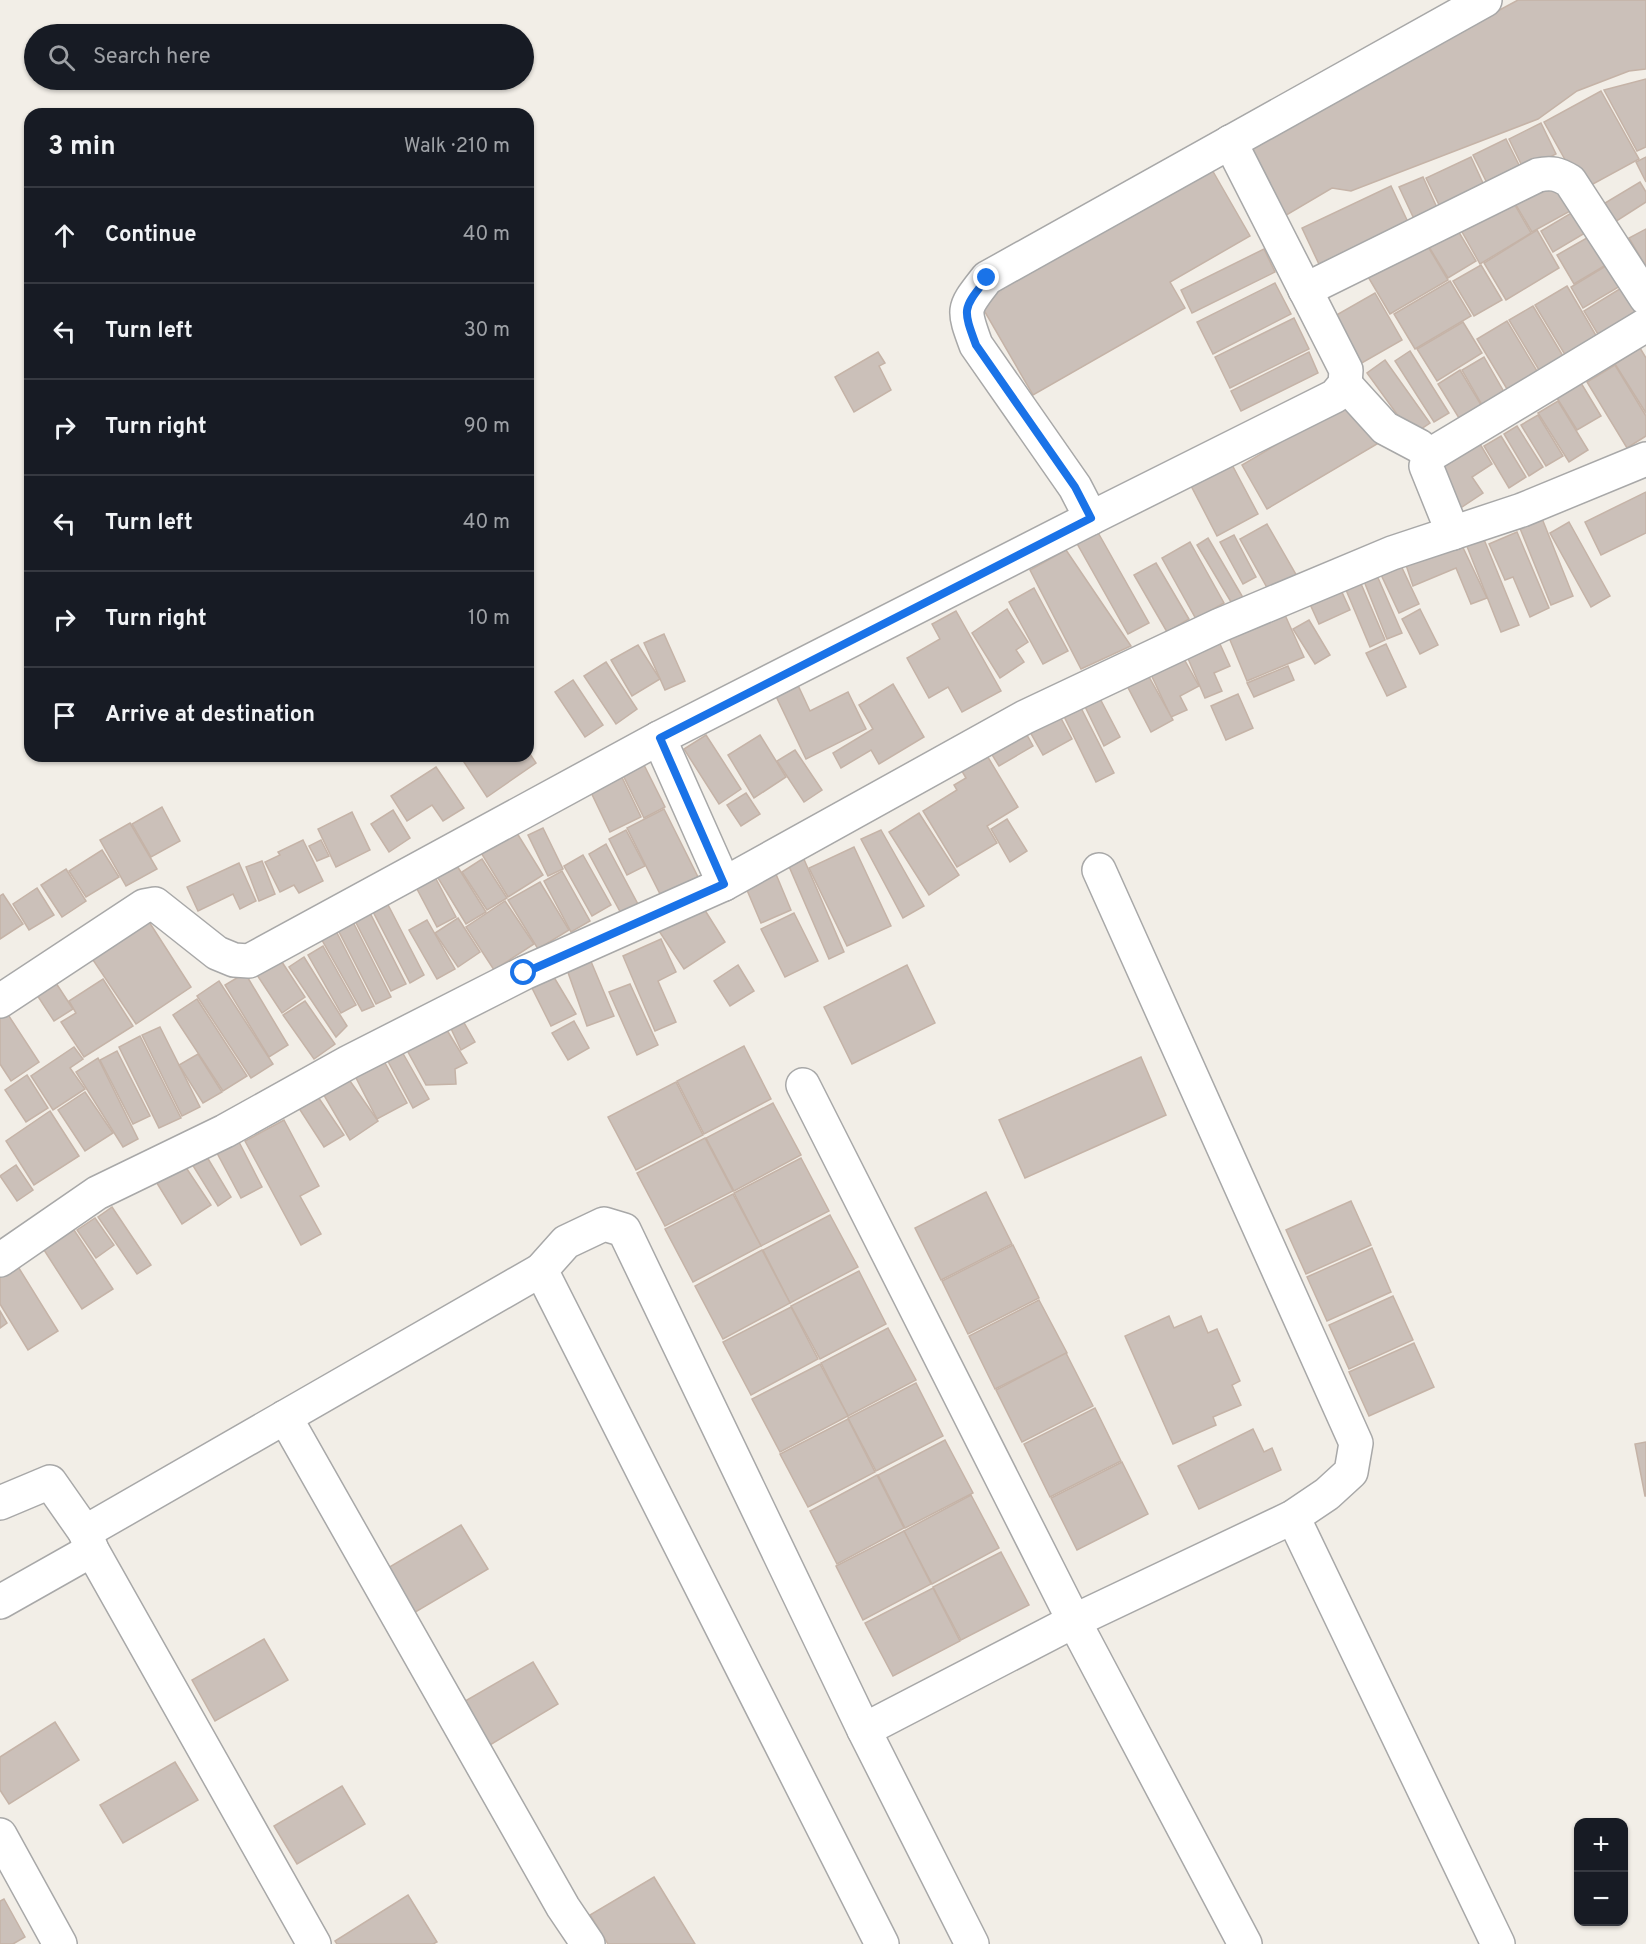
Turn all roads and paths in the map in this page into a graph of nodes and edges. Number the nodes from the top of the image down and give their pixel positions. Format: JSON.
{"nodes":[{"id":1,"x":1485,"y":0,"type":"edge"},
{"id":2,"x":1230,"y":142,"type":"junction"},
{"id":3,"x":1305,"y":290,"type":"junction"},
{"id":4,"x":1646,"y":298,"type":"edge"},
{"id":5,"x":1646,"y":325,"type":"edge"},
{"id":6,"x":1345,"y":384,"type":"junction"},
{"id":7,"x":1430,"y":455,"type":"junction"},
{"id":8,"x":1646,"y":459,"type":"edge"},
{"id":9,"x":1091,"y":518,"type":"junction"},
{"id":10,"x":1453,"y":533,"type":"junction"},
{"id":11,"x":660,"y":738,"type":"junction"},
{"id":12,"x":1099,"y":870,"type":"dead end"},
{"id":13,"x":724,"y":884,"type":"junction"},
{"id":14,"x":0,"y":1001,"type":"edge"},
{"id":15,"x":803,"y":1085,"type":"dead end"},
{"id":16,"x":0,"y":1260,"type":"edge"},
{"id":17,"x":541,"y":1270,"type":"junction"},
{"id":18,"x":285,"y":1417,"type":"junction"},
{"id":19,"x":0,"y":1503,"type":"edge"},
{"id":20,"x":1293,"y":1517,"type":"junction"},
{"id":21,"x":89,"y":1541,"type":"junction"},
{"id":22,"x":0,"y":1602,"type":"edge"},
{"id":23,"x":1074,"y":1621,"type":"junction"},
{"id":24,"x":864,"y":1730,"type":"junction"},
{"id":25,"x":0,"y":1835,"type":"edge"},
{"id":26,"x":60,"y":1944,"type":"edge"},
{"id":27,"x":314,"y":1944,"type":"edge"},
{"id":28,"x":588,"y":1944,"type":"edge"},
{"id":29,"x":882,"y":1944,"type":"edge"},
{"id":30,"x":972,"y":1944,"type":"edge"},
{"id":31,"x":1245,"y":1944,"type":"edge"},
{"id":32,"x":1498,"y":1944,"type":"edge"}],
"edges":[{"from":1,"to":2,"type":"street"},
{"from":2,"to":3,"type":"street"},
{"from":2,"to":9,"type":"street"},
{"from":3,"to":4,"type":"street"},
{"from":3,"to":6,"type":"street"},
{"from":5,"to":7,"type":"street"},
{"from":6,"to":7,"type":"street"},
{"from":6,"to":9,"type":"street"},
{"from":7,"to":10,"type":"street"},
{"from":8,"to":10,"type":"street"},
{"from":9,"to":11,"type":"street"},
{"from":10,"to":13,"type":"street"},
{"from":11,"to":13,"type":"street"},
{"from":11,"to":14,"type":"street"},
{"from":12,"to":20,"type":"street"},
{"from":13,"to":16,"type":"street"},
{"from":15,"to":23,"type":"street"},
{"from":17,"to":18,"type":"street"},
{"from":17,"to":24,"type":"street"},
{"from":17,"to":29,"type":"street"},
{"from":18,"to":21,"type":"street"},
{"from":18,"to":28,"type":"street"},
{"from":19,"to":21,"type":"street"},
{"from":20,"to":23,"type":"street"},
{"from":20,"to":32,"type":"street"},
{"from":21,"to":22,"type":"street"},
{"from":21,"to":27,"type":"street"},
{"from":23,"to":24,"type":"street"},
{"from":23,"to":31,"type":"street"},
{"from":24,"to":30,"type":"street"},
{"from":25,"to":26,"type":"street"}]}
